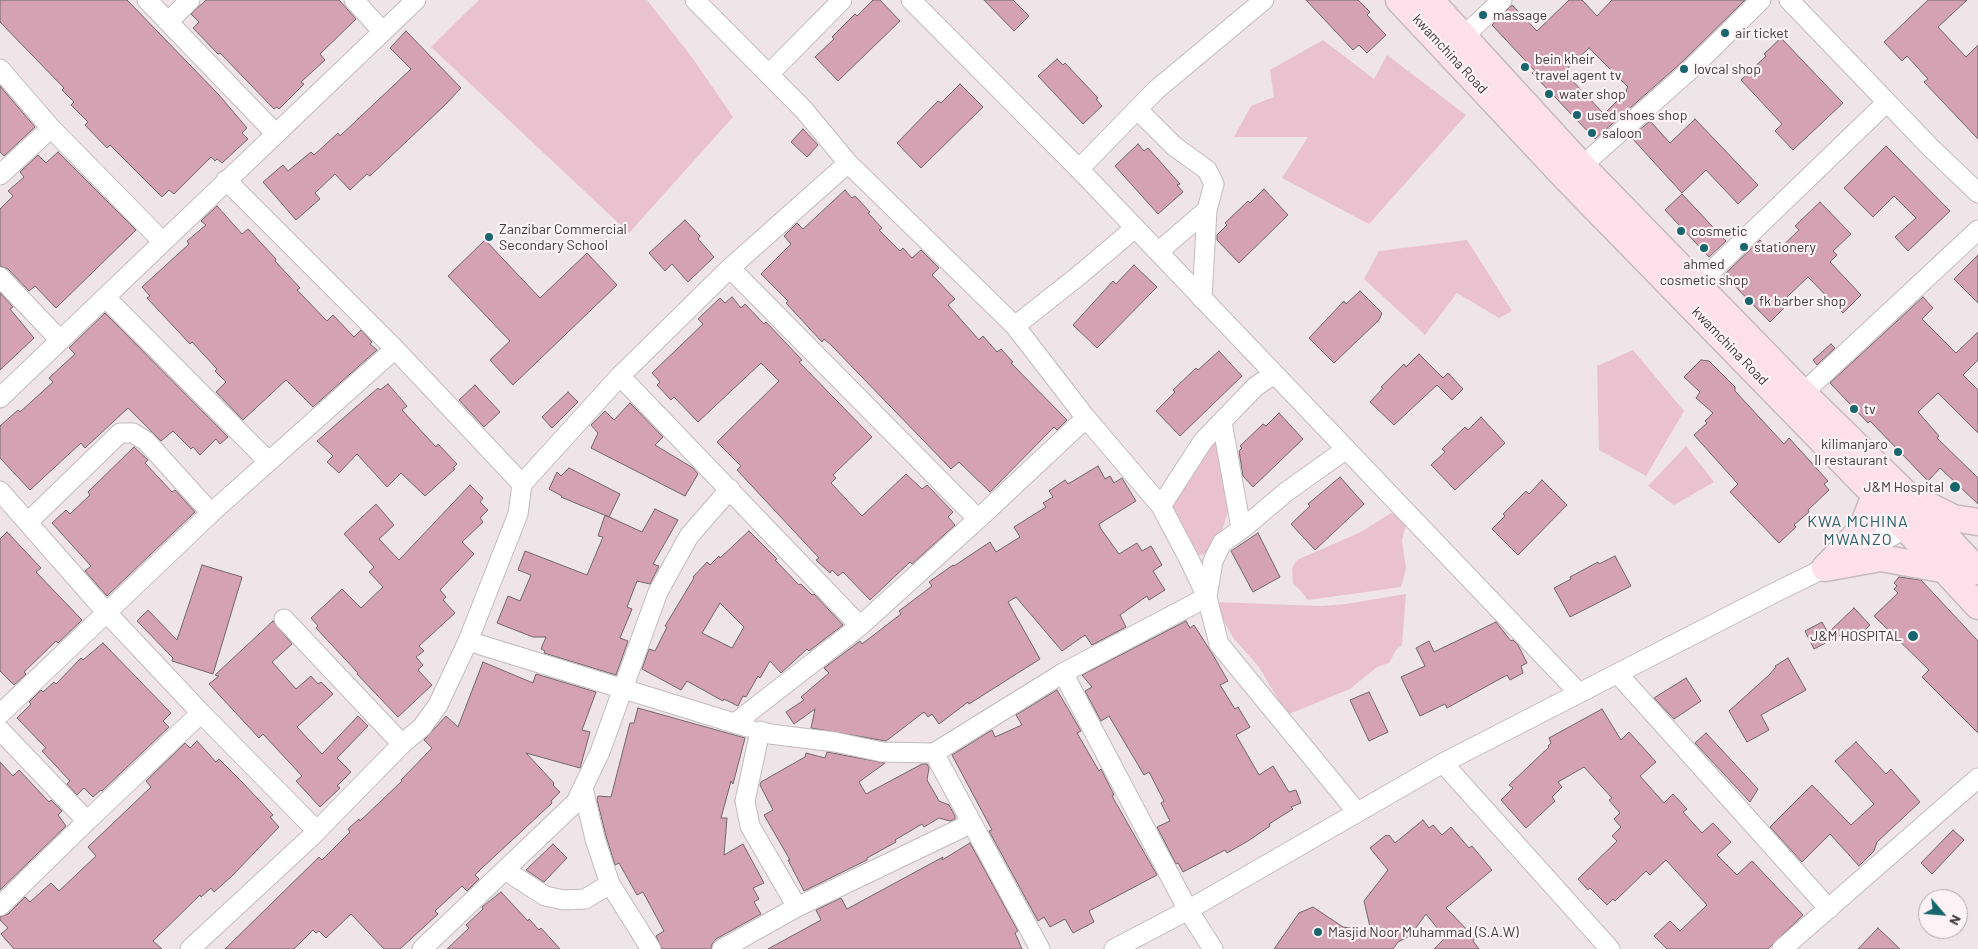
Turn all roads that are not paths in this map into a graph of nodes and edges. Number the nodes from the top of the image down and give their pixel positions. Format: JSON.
{"nodes":[{"id":1,"x":148,"y":0,"type":"edge"},
{"id":2,"x":190,"y":0,"type":"edge"},
{"id":3,"x":354,"y":0,"type":"edge"},
{"id":4,"x":416,"y":0,"type":"edge"},
{"id":5,"x":695,"y":0,"type":"edge"},
{"id":6,"x":842,"y":0,"type":"edge"},
{"id":7,"x":910,"y":0,"type":"edge"},
{"id":8,"x":1264,"y":0,"type":"edge"},
{"id":9,"x":1399,"y":0,"type":"edge"},
{"id":10,"x":1430,"y":0,"type":"edge"},
{"id":11,"x":1502,"y":0,"type":"edge"},
{"id":12,"x":1761,"y":0,"type":"edge"},
{"id":13,"x":1789,"y":0,"type":"edge"},
{"id":14,"x":168,"y":22,"type":"junction"},
{"id":15,"x":382,"y":31,"type":"junction"},
{"id":16,"x":1463,"y":37,"type":"junction"},
{"id":17,"x":0,"y":69,"type":"edge"},
{"id":18,"x":769,"y":74,"type":"junction"},
{"id":19,"x":1887,"y":102,"type":"junction"},
{"id":20,"x":1138,"y":110,"type":"junction"},
{"id":21,"x":51,"y":128,"type":"junction"},
{"id":22,"x":276,"y":134,"type":"junction"},
{"id":23,"x":848,"y":163,"type":"junction"},
{"id":24,"x":1078,"y":169,"type":"junction"},
{"id":25,"x":1575,"y":173,"type":"junction"},
{"id":26,"x":0,"y":175,"type":"edge"},
{"id":27,"x":226,"y":180,"type":"junction"},
{"id":28,"x":1978,"y":193,"type":"edge"},
{"id":29,"x":1207,"y":210,"type":"junction"},
{"id":30,"x":1135,"y":228,"type":"junction"},
{"id":31,"x":1978,"y":230,"type":"edge"},
{"id":32,"x":163,"y":242,"type":"junction"},
{"id":33,"x":1158,"y":252,"type":"junction"},
{"id":34,"x":730,"y":268,"type":"junction"},
{"id":35,"x":0,"y":276,"type":"edge"},
{"id":36,"x":1697,"y":284,"type":"junction"},
{"id":37,"x":106,"y":298,"type":"junction"},
{"id":38,"x":1202,"y":299,"type":"junction"},
{"id":39,"x":1015,"y":326,"type":"junction"},
{"id":40,"x":60,"y":340,"type":"junction"},
{"id":41,"x":395,"y":349,"type":"junction"},
{"id":42,"x":1274,"y":374,"type":"junction"},
{"id":43,"x":620,"y":376,"type":"junction"},
{"id":44,"x":1803,"y":394,"type":"junction"},
{"id":45,"x":0,"y":398,"type":"edge"},
{"id":46,"x":1086,"y":418,"type":"junction"},
{"id":47,"x":1222,"y":422,"type":"junction"},
{"id":48,"x":1345,"y":450,"type":"junction"},
{"id":49,"x":268,"y":461,"type":"junction"},
{"id":50,"x":522,"y":484,"type":"junction"},
{"id":51,"x":730,"y":489,"type":"junction"},
{"id":52,"x":2,"y":499,"type":"edge"},
{"id":53,"x":1161,"y":506,"type":"junction"},
{"id":54,"x":1903,"y":508,"type":"junction"},
{"id":55,"x":211,"y":514,"type":"junction"},
{"id":56,"x":978,"y":520,"type":"junction"},
{"id":57,"x":28,"y":522,"type":"junction"},
{"id":58,"x":1978,"y":522,"type":"edge"},
{"id":59,"x":1241,"y":528,"type":"junction"},
{"id":60,"x":1978,"y":534,"type":"edge"},
{"id":61,"x":1959,"y":560,"type":"edge"},
{"id":62,"x":1835,"y":562,"type":"junction"},
{"id":63,"x":1207,"y":597,"type":"junction"},
{"id":64,"x":1978,"y":606,"type":"edge"},
{"id":65,"x":107,"y":613,"type":"junction"},
{"id":66,"x":284,"y":619,"type":"dead end"},
{"id":67,"x":860,"y":626,"type":"junction"},
{"id":68,"x":468,"y":641,"type":"junction"},
{"id":69,"x":1062,"y":673,"type":"junction"},
{"id":70,"x":1618,"y":674,"type":"junction"},
{"id":71,"x":622,"y":690,"type":"junction"},
{"id":72,"x":1579,"y":693,"type":"junction"},
{"id":73,"x":201,"y":713,"type":"junction"},
{"id":74,"x":0,"y":714,"type":"edge"},
{"id":75,"x":734,"y":723,"type":"junction"},
{"id":76,"x":0,"y":730,"type":"edge"},
{"id":77,"x":760,"y":731,"type":"junction"},
{"id":78,"x":402,"y":744,"type":"junction"},
{"id":79,"x":934,"y":753,"type":"junction"},
{"id":80,"x":1443,"y":763,"type":"junction"},
{"id":81,"x":1978,"y":778,"type":"edge"},
{"id":82,"x":583,"y":788,"type":"junction"},
{"id":83,"x":1357,"y":812,"type":"junction"},
{"id":84,"x":87,"y":821,"type":"junction"},
{"id":85,"x":972,"y":823,"type":"junction"},
{"id":86,"x":317,"y":831,"type":"junction"},
{"id":87,"x":505,"y":870,"type":"junction"},
{"id":88,"x":610,"y":884,"type":"junction"},
{"id":89,"x":0,"y":906,"type":"edge"},
{"id":90,"x":797,"y":907,"type":"junction"},
{"id":91,"x":1829,"y":909,"type":"junction"},
{"id":92,"x":1188,"y":910,"type":"junction"},
{"id":93,"x":195,"y":947,"type":"edge"},
{"id":94,"x":422,"y":949,"type":"edge"},
{"id":95,"x":651,"y":949,"type":"edge"},
{"id":96,"x":722,"y":949,"type":"edge"},
{"id":97,"x":1040,"y":949,"type":"edge"},
{"id":98,"x":1114,"y":949,"type":"edge"},
{"id":99,"x":1213,"y":949,"type":"edge"},
{"id":100,"x":1610,"y":949,"type":"edge"},
{"id":101,"x":1782,"y":949,"type":"edge"}],
"edges":[{"from":1,"to":14,"type":"street"},
{"from":2,"to":14,"type":"street"},
{"from":3,"to":15,"type":"street"},
{"from":4,"to":15,"type":"street"},
{"from":5,"to":18,"type":"street"},
{"from":6,"to":18,"type":"street"},
{"from":7,"to":24,"type":"street"},
{"from":8,"to":20,"type":"street"},
{"from":9,"to":25,"type":"main road","name":"kwamchina Road"},
{"from":10,"to":16,"type":"main road","name":"kwamchina Road"},
{"from":11,"to":16,"type":"street"},
{"from":12,"to":25,"type":"street"},
{"from":13,"to":19,"type":"street"},
{"from":14,"to":22,"type":"street"},
{"from":15,"to":22,"type":"street"},
{"from":16,"to":25,"type":"main road","name":"kwamchina Road"},
{"from":17,"to":21,"type":"street"},
{"from":18,"to":23,"type":"street"},
{"from":19,"to":28,"type":"street"},
{"from":19,"to":36,"type":"street"},
{"from":20,"to":24,"type":"street"},
{"from":20,"to":29,"type":"street"},
{"from":21,"to":26,"type":"street"},
{"from":21,"to":32,"type":"street"},
{"from":22,"to":27,"type":"street"},
{"from":23,"to":34,"type":"street"},
{"from":23,"to":39,"type":"street"},
{"from":24,"to":30,"type":"street"},
{"from":25,"to":36,"type":"main road","name":"kwamchina Road"},
{"from":25,"to":54,"type":"main road","name":"kwamchina Road"},
{"from":27,"to":32,"type":"street"},
{"from":27,"to":41,"type":"street"},
{"from":29,"to":33,"type":"street"},
{"from":29,"to":38,"type":"street"},
{"from":30,"to":33,"type":"street"},
{"from":30,"to":39,"type":"street"},
{"from":31,"to":44,"type":"street"},
{"from":32,"to":37,"type":"street"},
{"from":33,"to":38,"type":"street"},
{"from":34,"to":43,"type":"street"},
{"from":34,"to":56,"type":"street"},
{"from":35,"to":40,"type":"street"},
{"from":36,"to":44,"type":"main road","name":"kwamchina Road"},
{"from":37,"to":40,"type":"street"},
{"from":37,"to":49,"type":"street"},
{"from":38,"to":42,"type":"street"},
{"from":39,"to":46,"type":"street"},
{"from":40,"to":45,"type":"street"},
{"from":41,"to":49,"type":"street"},
{"from":41,"to":50,"type":"street"},
{"from":42,"to":47,"type":"street"},
{"from":42,"to":48,"type":"street"},
{"from":43,"to":50,"type":"street"},
{"from":43,"to":51,"type":"street"},
{"from":44,"to":54,"type":"main road","name":"kwamchina Road"},
{"from":46,"to":53,"type":"street"},
{"from":46,"to":56,"type":"street"},
{"from":47,"to":53,"type":"street"},
{"from":47,"to":59,"type":"street"},
{"from":48,"to":59,"type":"street"},
{"from":48,"to":72,"type":"street"},
{"from":49,"to":55,"type":"street"},
{"from":50,"to":68,"type":"street"},
{"from":51,"to":67,"type":"street"},
{"from":51,"to":71,"type":"street"},
{"from":52,"to":57,"type":"street"},
{"from":53,"to":63,"type":"street"},
{"from":54,"to":58,"type":"main road"},
{"from":54,"to":61,"type":"main road","name":"kwamchina Road"},
{"from":54,"to":62,"type":"main road"},
{"from":54,"to":62,"type":"street"},
{"from":55,"to":57,"type":"street"},
{"from":55,"to":65,"type":"street"},
{"from":56,"to":67,"type":"street"},
{"from":57,"to":65,"type":"street"},
{"from":59,"to":63,"type":"street"},
{"from":60,"to":61,"type":"main road"},
{"from":61,"to":62,"type":"main road"},
{"from":61,"to":64,"type":"main road","name":"kwamchina Road"},
{"from":62,"to":70,"type":"street"},
{"from":63,"to":69,"type":"street"},
{"from":63,"to":83,"type":"street"},
{"from":65,"to":73,"type":"street"},
{"from":65,"to":74,"type":"street"},
{"from":66,"to":78,"type":"street"},
{"from":67,"to":75,"type":"street"},
{"from":68,"to":71,"type":"street"},
{"from":68,"to":78,"type":"street"},
{"from":69,"to":79,"type":"street"},
{"from":69,"to":92,"type":"street"},
{"from":70,"to":72,"type":"street"},
{"from":70,"to":91,"type":"street"},
{"from":71,"to":75,"type":"street"},
{"from":71,"to":82,"type":"street"},
{"from":72,"to":80,"type":"street"},
{"from":73,"to":84,"type":"street"},
{"from":73,"to":86,"type":"street"},
{"from":75,"to":77,"type":"street"},
{"from":76,"to":84,"type":"street"},
{"from":77,"to":79,"type":"street"},
{"from":77,"to":90,"type":"street"},
{"from":78,"to":86,"type":"street"},
{"from":79,"to":85,"type":"street"},
{"from":80,"to":83,"type":"street"},
{"from":80,"to":100,"type":"street"},
{"from":81,"to":91,"type":"street"},
{"from":82,"to":87,"type":"street"},
{"from":82,"to":88,"type":"street"},
{"from":83,"to":92,"type":"street"},
{"from":84,"to":89,"type":"street"},
{"from":85,"to":90,"type":"street"},
{"from":85,"to":97,"type":"street"},
{"from":86,"to":93,"type":"street"},
{"from":87,"to":88,"type":"street"},
{"from":87,"to":94,"type":"street"},
{"from":88,"to":95,"type":"street"},
{"from":90,"to":96,"type":"street"},
{"from":91,"to":101,"type":"street"},
{"from":92,"to":98,"type":"street"},
{"from":92,"to":99,"type":"street"}]}
